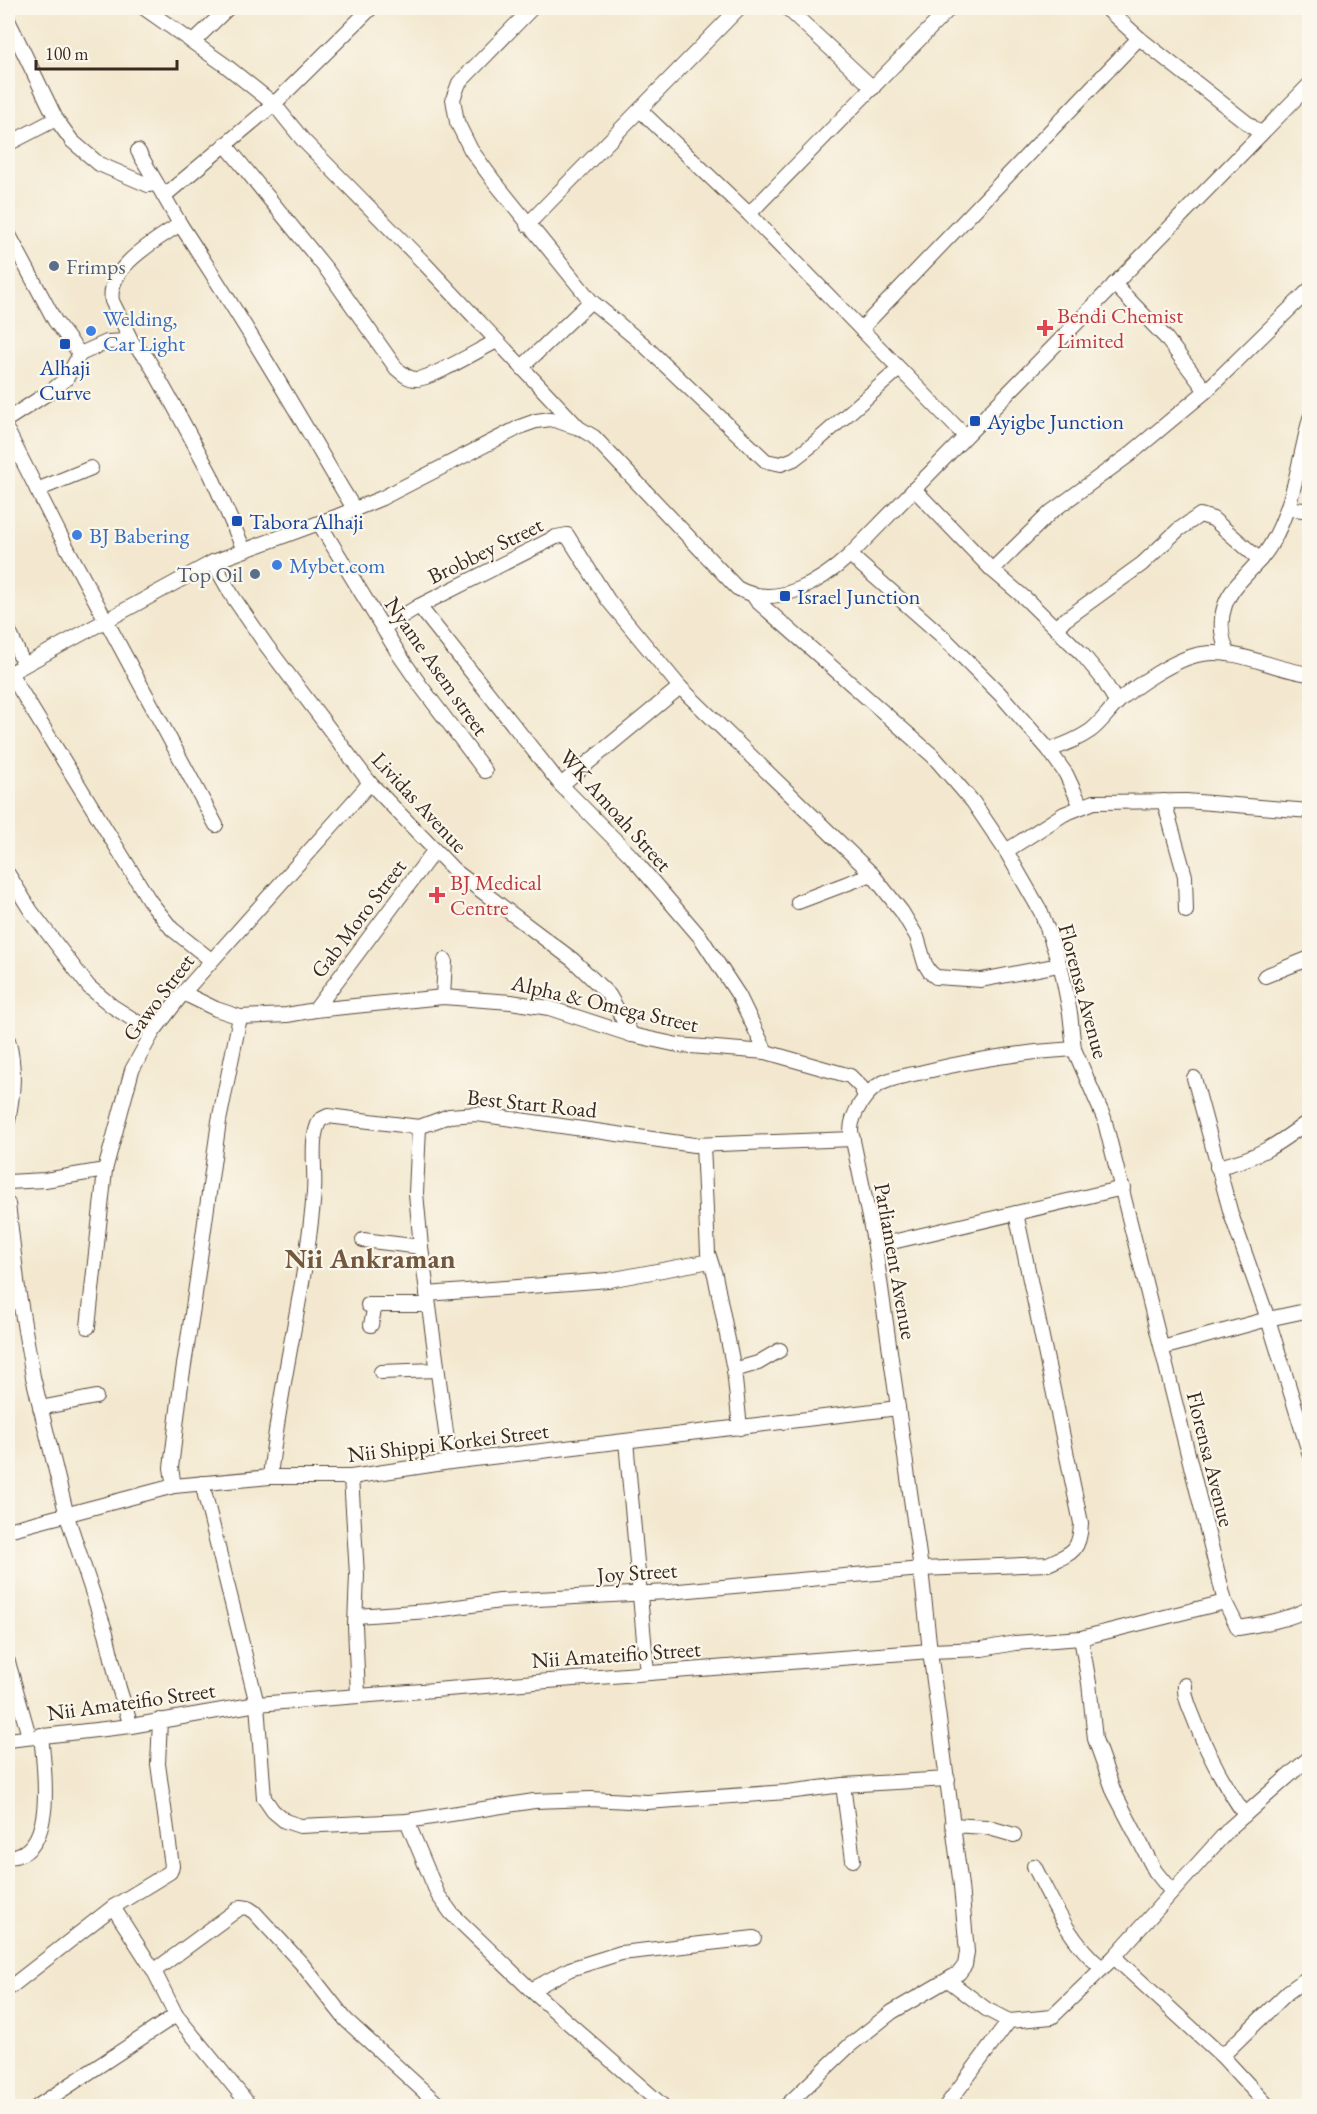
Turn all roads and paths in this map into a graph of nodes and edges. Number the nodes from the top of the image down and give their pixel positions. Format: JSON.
{"nodes":[{"id":1,"x":144,"y":8,"type":"edge"},
{"id":2,"x":228,"y":8,"type":"edge"},
{"id":3,"x":370,"y":8,"type":"edge"},
{"id":4,"x":532,"y":8,"type":"edge"},
{"id":5,"x":739,"y":8,"type":"edge"},
{"id":6,"x":787,"y":8,"type":"edge"},
{"id":7,"x":950,"y":8,"type":"edge"},
{"id":8,"x":1106,"y":8,"type":"edge"},
{"id":9,"x":8,"y":20,"type":"edge"},
{"id":10,"x":1139,"y":38,"type":"junction"},
{"id":11,"x":193,"y":42,"type":"junction"},
{"id":12,"x":1310,"y":84,"type":"edge"},
{"id":13,"x":873,"y":88,"type":"junction"},
{"id":14,"x":274,"y":104,"type":"junction"},
{"id":15,"x":640,"y":110,"type":"junction"},
{"id":16,"x":56,"y":119,"type":"junction"},
{"id":17,"x":1260,"y":133,"type":"junction"},
{"id":18,"x":8,"y":144,"type":"edge"},
{"id":19,"x":225,"y":144,"type":"junction"},
{"id":20,"x":138,"y":151,"type":"dead end"},
{"id":21,"x":161,"y":190,"type":"junction"},
{"id":22,"x":749,"y":214,"type":"junction"},
{"id":23,"x":180,"y":224,"type":"junction"},
{"id":24,"x":527,"y":225,"type":"junction"},
{"id":25,"x":8,"y":232,"type":"edge"},
{"id":26,"x":1113,"y":284,"type":"junction"},
{"id":27,"x":1310,"y":289,"type":"edge"},
{"id":28,"x":591,"y":301,"type":"junction"},
{"id":29,"x":861,"y":329,"type":"junction"},
{"id":30,"x":497,"y":341,"type":"junction"},
{"id":31,"x":133,"y":344,"type":"junction"},
{"id":32,"x":80,"y":354,"type":"junction"},
{"id":33,"x":522,"y":367,"type":"junction"},
{"id":34,"x":899,"y":369,"type":"junction"},
{"id":35,"x":1206,"y":391,"type":"junction"},
{"id":36,"x":1310,"y":418,"type":"edge"},
{"id":37,"x":8,"y":419,"type":"edge"},
{"id":38,"x":579,"y":428,"type":"junction"},
{"id":39,"x":8,"y":432,"type":"edge"},
{"id":40,"x":965,"y":436,"type":"junction"},
{"id":41,"x":91,"y":468,"type":"dead end"},
{"id":42,"x":914,"y":489,"type":"junction"},
{"id":43,"x":37,"y":490,"type":"junction"},
{"id":44,"x":1288,"y":508,"type":"junction"},
{"id":45,"x":355,"y":510,"type":"junction"},
{"id":46,"x":1310,"y":511,"type":"edge"},
{"id":47,"x":319,"y":523,"type":"junction"},
{"id":48,"x":244,"y":549,"type":"junction"},
{"id":49,"x":850,"y":555,"type":"junction"},
{"id":50,"x":1260,"y":560,"type":"junction"},
{"id":51,"x":213,"y":562,"type":"junction"},
{"id":52,"x":992,"y":570,"type":"junction"},
{"id":53,"x":753,"y":595,"type":"junction"},
{"id":54,"x":419,"y":606,"type":"junction"},
{"id":55,"x":107,"y":621,"type":"junction"},
{"id":56,"x":384,"y":627,"type":"junction"},
{"id":57,"x":1055,"y":627,"type":"junction"},
{"id":58,"x":8,"y":629,"type":"edge"},
{"id":59,"x":1228,"y":654,"type":"junction"},
{"id":60,"x":24,"y":665,"type":"junction"},
{"id":61,"x":9,"y":674,"type":"edge"},
{"id":62,"x":1310,"y":674,"type":"edge"},
{"id":63,"x":680,"y":687,"type":"junction"},
{"id":64,"x":1117,"y":703,"type":"junction"},
{"id":65,"x":1049,"y":750,"type":"junction"},
{"id":66,"x":485,"y":771,"type":"dead end"},
{"id":67,"x":370,"y":783,"type":"junction"},
{"id":68,"x":561,"y":785,"type":"junction"},
{"id":69,"x":1164,"y":801,"type":"junction"},
{"id":70,"x":1081,"y":806,"type":"junction"},
{"id":71,"x":1310,"y":811,"type":"edge"},
{"id":72,"x":216,"y":825,"type":"dead end"},
{"id":73,"x":1006,"y":850,"type":"junction"},
{"id":74,"x":434,"y":851,"type":"junction"},
{"id":75,"x":8,"y":874,"type":"edge"},
{"id":76,"x":872,"y":874,"type":"junction"},
{"id":77,"x":798,"y":902,"type":"dead end"},
{"id":78,"x":1186,"y":911,"type":"dead end"},
{"id":79,"x":1310,"y":958,"type":"edge"},
{"id":80,"x":211,"y":960,"type":"junction"},
{"id":81,"x":445,"y":960,"type":"dead end"},
{"id":82,"x":1059,"y":964,"type":"junction"},
{"id":83,"x":1265,"y":976,"type":"dead end"},
{"id":84,"x":183,"y":993,"type":"junction"},
{"id":85,"x":443,"y":997,"type":"junction"},
{"id":86,"x":315,"y":1010,"type":"junction"},
{"id":87,"x":240,"y":1017,"type":"junction"},
{"id":88,"x":153,"y":1032,"type":"junction"},
{"id":89,"x":632,"y":1035,"type":"junction"},
{"id":90,"x":8,"y":1040,"type":"edge"},
{"id":91,"x":1074,"y":1049,"type":"junction"},
{"id":92,"x":766,"y":1052,"type":"junction"},
{"id":93,"x":1194,"y":1078,"type":"dead end"},
{"id":94,"x":865,"y":1097,"type":"junction"},
{"id":95,"x":1310,"y":1120,"type":"edge"},
{"id":96,"x":8,"y":1121,"type":"edge"},
{"id":97,"x":419,"y":1127,"type":"junction"},
{"id":98,"x":853,"y":1139,"type":"junction"},
{"id":99,"x":703,"y":1145,"type":"junction"},
{"id":100,"x":1217,"y":1167,"type":"junction"},
{"id":101,"x":105,"y":1170,"type":"junction"},
{"id":102,"x":8,"y":1182,"type":"edge"},
{"id":103,"x":1122,"y":1188,"type":"junction"},
{"id":104,"x":8,"y":1212,"type":"edge"},
{"id":105,"x":1016,"y":1213,"type":"junction"},
{"id":106,"x":363,"y":1240,"type":"dead end"},
{"id":107,"x":875,"y":1246,"type":"junction"},
{"id":108,"x":421,"y":1247,"type":"junction"},
{"id":109,"x":710,"y":1261,"type":"junction"},
{"id":110,"x":428,"y":1300,"type":"junction"},
{"id":111,"x":1310,"y":1310,"type":"edge"},
{"id":112,"x":1268,"y":1319,"type":"junction"},
{"id":113,"x":371,"y":1325,"type":"dead end"},
{"id":114,"x":88,"y":1327,"type":"dead end"},
{"id":115,"x":1161,"y":1348,"type":"junction"},
{"id":116,"x":780,"y":1350,"type":"dead end"},
{"id":117,"x":436,"y":1370,"type":"junction"},
{"id":118,"x":734,"y":1371,"type":"junction"},
{"id":119,"x":381,"y":1372,"type":"dead end"},
{"id":120,"x":96,"y":1397,"type":"dead end"},
{"id":121,"x":40,"y":1408,"type":"junction"},
{"id":122,"x":898,"y":1408,"type":"junction"},
{"id":123,"x":740,"y":1428,"type":"junction"},
{"id":124,"x":626,"y":1441,"type":"junction"},
{"id":125,"x":1310,"y":1455,"type":"edge"},
{"id":126,"x":450,"y":1462,"type":"junction"},
{"id":127,"x":270,"y":1477,"type":"junction"},
{"id":128,"x":351,"y":1477,"type":"junction"},
{"id":129,"x":202,"y":1483,"type":"junction"},
{"id":130,"x":174,"y":1486,"type":"junction"},
{"id":131,"x":67,"y":1516,"type":"junction"},
{"id":132,"x":8,"y":1530,"type":"edge"},
{"id":133,"x":921,"y":1569,"type":"junction"},
{"id":134,"x":639,"y":1593,"type":"junction"},
{"id":135,"x":1225,"y":1602,"type":"junction"},
{"id":136,"x":1310,"y":1608,"type":"edge"},
{"id":137,"x":356,"y":1616,"type":"junction"},
{"id":138,"x":1081,"y":1638,"type":"junction"},
{"id":139,"x":930,"y":1651,"type":"junction"},
{"id":140,"x":8,"y":1662,"type":"edge"},
{"id":141,"x":647,"y":1673,"type":"junction"},
{"id":142,"x":1185,"y":1685,"type":"dead end"},
{"id":143,"x":358,"y":1695,"type":"junction"},
{"id":144,"x":257,"y":1704,"type":"junction"},
{"id":145,"x":160,"y":1720,"type":"junction"},
{"id":146,"x":131,"y":1726,"type":"junction"},
{"id":147,"x":35,"y":1736,"type":"junction"},
{"id":148,"x":8,"y":1740,"type":"edge"},
{"id":149,"x":1310,"y":1757,"type":"edge"},
{"id":150,"x":948,"y":1779,"type":"junction"},
{"id":151,"x":843,"y":1785,"type":"junction"},
{"id":152,"x":1245,"y":1815,"type":"junction"},
{"id":153,"x":407,"y":1821,"type":"junction"},
{"id":154,"x":952,"y":1825,"type":"junction"},
{"id":155,"x":1014,"y":1835,"type":"dead end"},
{"id":156,"x":8,"y":1857,"type":"edge"},
{"id":157,"x":853,"y":1860,"type":"dead end"},
{"id":158,"x":1034,"y":1866,"type":"dead end"},
{"id":159,"x":1172,"y":1892,"type":"junction"},
{"id":160,"x":112,"y":1907,"type":"junction"},
{"id":161,"x":754,"y":1938,"type":"dead end"},
{"id":162,"x":1114,"y":1957,"type":"junction"},
{"id":163,"x":1102,"y":1968,"type":"junction"},
{"id":164,"x":154,"y":1971,"type":"junction"},
{"id":165,"x":1310,"y":1976,"type":"edge"},
{"id":166,"x":948,"y":1980,"type":"junction"},
{"id":167,"x":8,"y":1989,"type":"edge"},
{"id":168,"x":531,"y":1990,"type":"junction"},
{"id":169,"x":176,"y":2015,"type":"junction"},
{"id":170,"x":1009,"y":2021,"type":"junction"},
{"id":171,"x":1222,"y":2056,"type":"junction"},
{"id":172,"x":38,"y":2106,"type":"edge"},
{"id":173,"x":250,"y":2106,"type":"edge"},
{"id":174,"x":440,"y":2106,"type":"edge"},
{"id":175,"x":663,"y":2106,"type":"edge"},
{"id":176,"x":786,"y":2106,"type":"edge"},
{"id":177,"x":946,"y":2106,"type":"edge"},
{"id":178,"x":1268,"y":2106,"type":"edge"}],
"edges":[{"from":1,"to":11,"type":"street"},
{"from":2,"to":11,"type":"street"},
{"from":3,"to":14,"type":"street"},
{"from":4,"to":24,"type":"street"},
{"from":5,"to":15,"type":"street"},
{"from":6,"to":13,"type":"street"},
{"from":7,"to":13,"type":"street"},
{"from":8,"to":10,"type":"street"},
{"from":9,"to":16,"type":"street"},
{"from":10,"to":17,"type":"street"},
{"from":10,"to":29,"type":"street"},
{"from":11,"to":14,"type":"street"},
{"from":12,"to":17,"type":"street"},
{"from":13,"to":22,"type":"street"},
{"from":14,"to":19,"type":"street"},
{"from":14,"to":30,"type":"street"},
{"from":15,"to":22,"type":"street"},
{"from":15,"to":24,"type":"street"},
{"from":16,"to":18,"type":"street"},
{"from":16,"to":21,"type":"street"},
{"from":17,"to":26,"type":"street"},
{"from":19,"to":21,"type":"street"},
{"from":19,"to":30,"type":"street"},
{"from":20,"to":21,"type":"street"},
{"from":21,"to":23,"type":"street"},
{"from":22,"to":29,"type":"street"},
{"from":23,"to":31,"type":"street"},
{"from":23,"to":45,"type":"street"},
{"from":24,"to":28,"type":"street"},
{"from":25,"to":32,"type":"street"},
{"from":26,"to":35,"type":"street"},
{"from":26,"to":40,"type":"street"},
{"from":27,"to":35,"type":"street"},
{"from":28,"to":33,"type":"street"},
{"from":28,"to":34,"type":"street"},
{"from":29,"to":34,"type":"street"},
{"from":30,"to":33,"type":"street"},
{"from":31,"to":32,"type":"street"},
{"from":31,"to":48,"type":"street"},
{"from":32,"to":37,"type":"street"},
{"from":33,"to":38,"type":"street"},
{"from":34,"to":40,"type":"street"},
{"from":35,"to":52,"type":"street"},
{"from":36,"to":44,"type":"street"},
{"from":38,"to":45,"type":"street"},
{"from":38,"to":53,"type":"street","name":"Florensa Avenue"},
{"from":39,"to":43,"type":"street"},
{"from":40,"to":42,"type":"street"},
{"from":41,"to":43,"type":"street"},
{"from":42,"to":49,"type":"street"},
{"from":42,"to":52,"type":"street"},
{"from":43,"to":55,"type":"street"},
{"from":44,"to":46,"type":"street"},
{"from":44,"to":50,"type":"street"},
{"from":45,"to":47,"type":"street"},
{"from":47,"to":48,"type":"street"},
{"from":47,"to":56,"type":"street","name":"Nyame Asem street"},
{"from":48,"to":51,"type":"street"},
{"from":49,"to":53,"type":"street"},
{"from":49,"to":65,"type":"street"},
{"from":50,"to":57,"type":"street"},
{"from":50,"to":59,"type":"street"},
{"from":51,"to":55,"type":"street"},
{"from":51,"to":67,"type":"street","name":"Lividas Avenue"},
{"from":52,"to":57,"type":"street"},
{"from":53,"to":73,"type":"street","name":"Florensa Avenue"},
{"from":54,"to":56,"type":"street","name":"Brobbey Street"},
{"from":54,"to":63,"type":"street","name":"Brobbey Street"},
{"from":54,"to":68,"type":"street","name":"WK Amoah Street"},
{"from":55,"to":60,"type":"street"},
{"from":55,"to":72,"type":"street"},
{"from":56,"to":66,"type":"street","name":"Nyame Asem street"},
{"from":57,"to":64,"type":"street"},
{"from":58,"to":60,"type":"street"},
{"from":59,"to":62,"type":"street"},
{"from":59,"to":64,"type":"street"},
{"from":60,"to":61,"type":"street"},
{"from":61,"to":80,"type":"street"},
{"from":63,"to":68,"type":"street"},
{"from":63,"to":76,"type":"street"},
{"from":64,"to":65,"type":"street"},
{"from":65,"to":70,"type":"street"},
{"from":67,"to":74,"type":"street","name":"Lividas Avenue"},
{"from":67,"to":80,"type":"street","name":"Gawo Street"},
{"from":68,"to":92,"type":"street","name":"WK Amoah Street"},
{"from":69,"to":70,"type":"street"},
{"from":69,"to":71,"type":"street"},
{"from":69,"to":78,"type":"street"},
{"from":70,"to":73,"type":"street"},
{"from":73,"to":82,"type":"street","name":"Florensa Avenue"},
{"from":74,"to":86,"type":"street","name":"Gab Moro Street"},
{"from":74,"to":89,"type":"street","name":"Lividas Avenue"},
{"from":75,"to":88,"type":"street"},
{"from":76,"to":77,"type":"street"},
{"from":76,"to":82,"type":"street"},
{"from":79,"to":83,"type":"street"},
{"from":80,"to":84,"type":"street","name":"Gawo Street"},
{"from":81,"to":85,"type":"street"},
{"from":82,"to":91,"type":"street","name":"Florensa Avenue"},
{"from":84,"to":87,"type":"street","name":"Alpha & Omega Street"},
{"from":84,"to":88,"type":"street","name":"Gawo Street"},
{"from":85,"to":86,"type":"street","name":"Alpha & Omega Street"},
{"from":85,"to":89,"type":"street","name":"Alpha & Omega Street"},
{"from":86,"to":87,"type":"street","name":"Alpha & Omega Street"},
{"from":87,"to":130,"type":"street"},
{"from":88,"to":101,"type":"street","name":"Gawo Street"},
{"from":89,"to":92,"type":"street","name":"Alpha & Omega Street"},
{"from":90,"to":96,"type":"street"},
{"from":91,"to":94,"type":"street","name":"Parliament Avenue"},
{"from":91,"to":103,"type":"street","name":"Florensa Avenue"},
{"from":92,"to":94,"type":"street","name":"Alpha & Omega Street"},
{"from":93,"to":100,"type":"street"},
{"from":94,"to":98,"type":"street","name":"Parliament Avenue"},
{"from":95,"to":100,"type":"street"},
{"from":97,"to":99,"type":"street","name":"Best Start Road"},
{"from":97,"to":108,"type":"street"},
{"from":97,"to":127,"type":"street","name":"Best Start Road"},
{"from":98,"to":99,"type":"street","name":"Best Start Road"},
{"from":98,"to":107,"type":"street","name":"Parliament Avenue"},
{"from":99,"to":109,"type":"street"},
{"from":100,"to":112,"type":"street"},
{"from":101,"to":102,"type":"street"},
{"from":101,"to":114,"type":"street","name":"Gawo Street"},
{"from":103,"to":105,"type":"street"},
{"from":103,"to":115,"type":"street","name":"Florensa Avenue"},
{"from":104,"to":121,"type":"street"},
{"from":105,"to":107,"type":"street"},
{"from":105,"to":133,"type":"street","name":"Joy Street"},
{"from":106,"to":108,"type":"street"},
{"from":107,"to":122,"type":"street","name":"Parliament Avenue"},
{"from":108,"to":110,"type":"street"},
{"from":109,"to":110,"type":"street"},
{"from":109,"to":118,"type":"street"},
{"from":110,"to":113,"type":"street"},
{"from":110,"to":117,"type":"street"},
{"from":111,"to":112,"type":"street"},
{"from":112,"to":115,"type":"street"},
{"from":112,"to":125,"type":"street"},
{"from":115,"to":135,"type":"street","name":"Florensa Avenue"},
{"from":116,"to":118,"type":"street"},
{"from":117,"to":119,"type":"street"},
{"from":117,"to":126,"type":"street"},
{"from":118,"to":123,"type":"street"},
{"from":120,"to":121,"type":"street"},
{"from":121,"to":131,"type":"street"},
{"from":122,"to":123,"type":"street","name":"Nii Shippi Korkei Street"},
{"from":122,"to":133,"type":"street","name":"Parliament Avenue"},
{"from":123,"to":124,"type":"street","name":"Nii Shippi Korkei Street"},
{"from":124,"to":126,"type":"street","name":"Nii Shippi Korkei Street"},
{"from":124,"to":134,"type":"street"},
{"from":126,"to":128,"type":"street","name":"Nii Shippi Korkei Street"},
{"from":127,"to":128,"type":"street","name":"Nii Shippi Korkei Street"},
{"from":127,"to":129,"type":"street","name":"Nii Shippi Korkei Street"},
{"from":128,"to":137,"type":"street"},
{"from":129,"to":130,"type":"street","name":"Nii Shippi Korkei Street"},
{"from":129,"to":144,"type":"street"},
{"from":130,"to":131,"type":"street","name":"Nii Shippi Korkei Street"},
{"from":131,"to":132,"type":"street","name":"Nii Shippi Korkei Street"},
{"from":131,"to":146,"type":"street"},
{"from":133,"to":134,"type":"street","name":"Joy Street"},
{"from":133,"to":139,"type":"street","name":"Parliament Avenue"},
{"from":134,"to":137,"type":"street","name":"Joy Street"},
{"from":134,"to":141,"type":"street"},
{"from":135,"to":136,"type":"street","name":"Florensa Avenue"},
{"from":135,"to":138,"type":"street","name":"Nii Amateifio Street"},
{"from":137,"to":143,"type":"street"},
{"from":138,"to":139,"type":"street","name":"Nii Amateifio Street"},
{"from":138,"to":159,"type":"street"},
{"from":139,"to":141,"type":"street","name":"Nii Amateifio Street"},
{"from":139,"to":150,"type":"street","name":"Parliament Avenue"},
{"from":140,"to":147,"type":"street"},
{"from":141,"to":143,"type":"street","name":"Nii Amateifio Street"},
{"from":142,"to":152,"type":"street"},
{"from":143,"to":144,"type":"street","name":"Nii Amateifio Street"},
{"from":144,"to":145,"type":"street","name":"Nii Amateifio Street"},
{"from":144,"to":153,"type":"street"},
{"from":145,"to":146,"type":"street","name":"Nii Amateifio Street"},
{"from":145,"to":160,"type":"street"},
{"from":146,"to":147,"type":"street","name":"Nii Amateifio Street"},
{"from":147,"to":148,"type":"street","name":"Nii Amateifio Street"},
{"from":147,"to":156,"type":"street"},
{"from":149,"to":152,"type":"street"},
{"from":150,"to":151,"type":"street"},
{"from":150,"to":154,"type":"street","name":"Parliament Avenue"},
{"from":151,"to":153,"type":"street"},
{"from":151,"to":157,"type":"street"},
{"from":152,"to":159,"type":"street"},
{"from":153,"to":168,"type":"street"},
{"from":154,"to":155,"type":"street"},
{"from":154,"to":166,"type":"street","name":"Parliament Avenue"},
{"from":158,"to":163,"type":"street"},
{"from":159,"to":162,"type":"street"},
{"from":160,"to":164,"type":"street"},
{"from":160,"to":167,"type":"street"},
{"from":161,"to":168,"type":"street"},
{"from":162,"to":163,"type":"street"},
{"from":162,"to":171,"type":"street"},
{"from":163,"to":170,"type":"street"},
{"from":164,"to":169,"type":"street"},
{"from":164,"to":174,"type":"street"},
{"from":165,"to":171,"type":"street"},
{"from":166,"to":170,"type":"street"},
{"from":166,"to":176,"type":"street"},
{"from":168,"to":175,"type":"street"},
{"from":169,"to":172,"type":"street"},
{"from":169,"to":173,"type":"street"},
{"from":170,"to":177,"type":"street"},
{"from":171,"to":178,"type":"street"}]}
